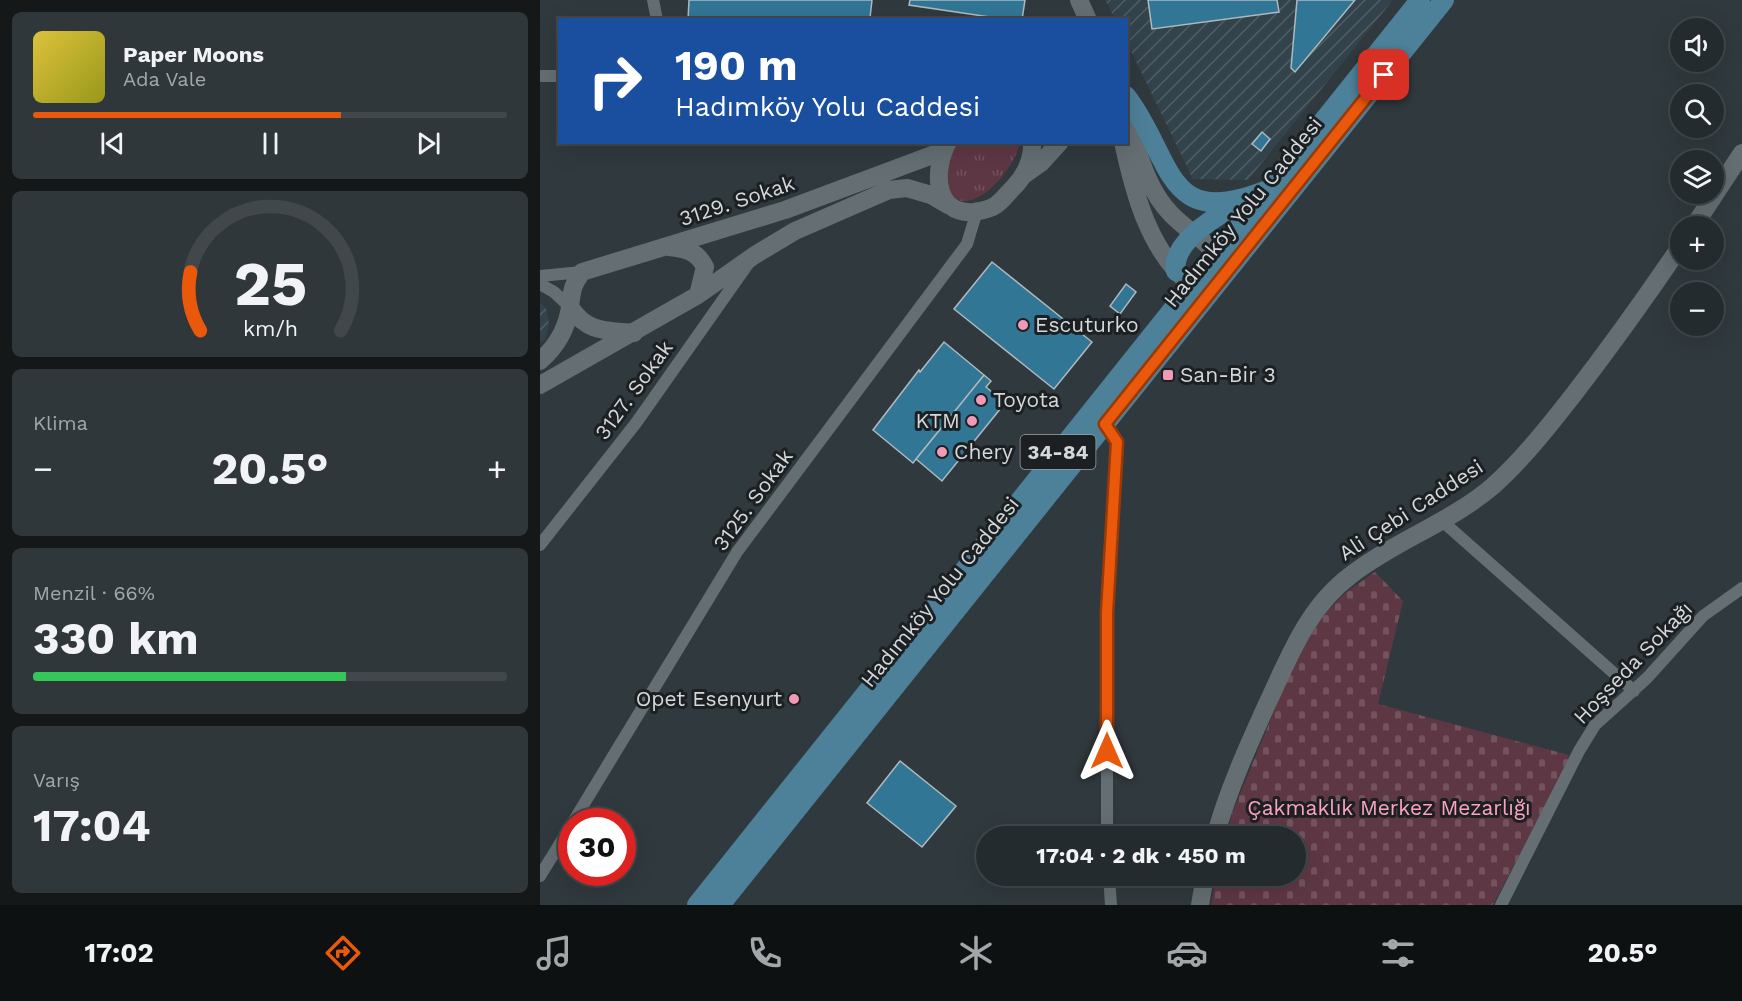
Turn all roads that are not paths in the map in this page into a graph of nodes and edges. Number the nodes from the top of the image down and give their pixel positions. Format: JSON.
{"nodes":[{"id":1,"x":653,"y":0,"type":"edge"},
{"id":2,"x":1079,"y":0,"type":"edge"},
{"id":3,"x":1420,"y":0,"type":"edge"},
{"id":4,"x":1444,"y":0,"type":"edge"},
{"id":5,"x":657,"y":18,"type":"edge"},
{"id":6,"x":1087,"y":18,"type":"edge"},
{"id":7,"x":540,"y":76,"type":"edge"},
{"id":8,"x":558,"y":76,"type":"edge"},
{"id":9,"x":1128,"y":100,"type":"edge"},
{"id":10,"x":1128,"y":120,"type":"edge"},
{"id":11,"x":1032,"y":144,"type":"edge"},
{"id":12,"x":1058,"y":144,"type":"edge"},
{"id":13,"x":1123,"y":144,"type":"edge"},
{"id":14,"x":945,"y":147,"type":"edge"},
{"id":15,"x":1742,"y":153,"type":"edge"},
{"id":16,"x":1024,"y":175,"type":"junction"},
{"id":17,"x":1268,"y":190,"type":"junction"},
{"id":18,"x":1245,"y":199,"type":"junction"},
{"id":19,"x":948,"y":205,"type":"junction"},
{"id":20,"x":977,"y":212,"type":"junction"},
{"id":21,"x":1701,"y":216,"type":"edge"},
{"id":22,"x":1195,"y":234,"type":"junction"},
{"id":23,"x":667,"y":246,"type":"junction"},
{"id":24,"x":1216,"y":254,"type":"junction"},
{"id":25,"x":755,"y":255,"type":"junction"},
{"id":26,"x":1670,"y":261,"type":"edge"},
{"id":27,"x":1176,"y":271,"type":"junction"},
{"id":28,"x":582,"y":272,"type":"junction"},
{"id":29,"x":540,"y":276,"type":"edge"},
{"id":30,"x":540,"y":284,"type":"edge"},
{"id":31,"x":1206,"y":287,"type":"junction"},
{"id":32,"x":698,"y":295,"type":"junction"},
{"id":33,"x":570,"y":307,"type":"junction"},
{"id":34,"x":633,"y":333,"type":"junction"},
{"id":35,"x":540,"y":361,"type":"edge"},
{"id":36,"x":540,"y":385,"type":"edge"},
{"id":37,"x":1105,"y":424,"type":"junction"},
{"id":38,"x":1441,"y":520,"type":"junction"},
{"id":39,"x":540,"y":545,"type":"edge"},
{"id":40,"x":1742,"y":588,"type":"edge"},
{"id":41,"x":1634,"y":691,"type":"junction"},
{"id":42,"x":581,"y":808,"type":"edge"},
{"id":43,"x":1107,"y":826,"type":"edge"},
{"id":44,"x":1219,"y":826,"type":"edge"},
{"id":45,"x":558,"y":846,"type":"edge"},
{"id":46,"x":540,"y":876,"type":"edge"},
{"id":47,"x":1110,"y":886,"type":"edge"},
{"id":48,"x":1204,"y":886,"type":"edge"},
{"id":49,"x":698,"y":905,"type":"edge"},
{"id":50,"x":720,"y":905,"type":"edge"},
{"id":51,"x":1112,"y":905,"type":"edge"},
{"id":52,"x":1200,"y":905,"type":"edge"},
{"id":53,"x":1501,"y":905,"type":"edge"}],
"edges":[{"from":1,"to":5,"type":"street"},
{"from":2,"to":6,"type":"street"},
{"from":3,"to":17,"type":"main road","name":"Hadımköy Yolu Caddesi","number":"34-84"},
{"from":4,"to":31,"type":"main road","name":"Hadımköy Yolu Caddesi","number":"34-84"},
{"from":7,"to":8,"type":"street"},
{"from":9,"to":18,"type":"main road"},
{"from":10,"to":22,"type":"street"},
{"from":11,"to":16,"type":"street"},
{"from":12,"to":16,"type":"street"},
{"from":13,"to":27,"type":"street"},
{"from":14,"to":19,"type":"street"},
{"from":14,"to":23,"type":"street","name":"3129. Sokak"},
{"from":15,"to":21,"type":"street"},
{"from":16,"to":20,"type":"street"},
{"from":17,"to":18,"type":"main road"},
{"from":17,"to":24,"type":"main road","name":"Hadımköy Yolu Caddesi","number":"34-84"},
{"from":18,"to":22,"type":"main road"},
{"from":19,"to":20,"type":"street"},
{"from":19,"to":25,"type":"street"},
{"from":20,"to":42,"type":"street","name":"3125. Sokak"},
{"from":22,"to":24,"type":"street"},
{"from":22,"to":27,"type":"main road"},
{"from":23,"to":28,"type":"street","name":"3129. Sokak"},
{"from":23,"to":32,"type":"street"},
{"from":24,"to":31,"type":"main road","name":"Hadımköy Yolu Caddesi","number":"34-84"},
{"from":24,"to":31,"type":"main road"},
{"from":25,"to":32,"type":"street"},
{"from":25,"to":39,"type":"street","name":"3127. Sokak"},
{"from":26,"to":38,"type":"street","name":"Ali Çebi Caddesi"},
{"from":27,"to":31,"type":"street"},
{"from":28,"to":29,"type":"street","name":"3129. Sokak"},
{"from":28,"to":33,"type":"street"},
{"from":30,"to":33,"type":"street"},
{"from":31,"to":37,"type":"main road","name":"Hadımköy Yolu Caddesi","number":"34-84"},
{"from":31,"to":49,"type":"main road","name":"Hadımköy Yolu Caddesi","number":"34-84"},
{"from":32,"to":34,"type":"street"},
{"from":33,"to":34,"type":"street"},
{"from":33,"to":35,"type":"street"},
{"from":34,"to":36,"type":"street"},
{"from":37,"to":43,"type":"street"},
{"from":37,"to":50,"type":"main road","name":"Hadımköy Yolu Caddesi","number":"34-84"},
{"from":38,"to":41,"type":"street"},
{"from":38,"to":44,"type":"street","name":"Ali Çebi Caddesi"},
{"from":40,"to":41,"type":"street","name":"Hoşseda Sokağı"},
{"from":41,"to":53,"type":"street","name":"Hoşseda Sokağı"},
{"from":45,"to":46,"type":"street","name":"3125. Sokak"},
{"from":47,"to":51,"type":"street"},
{"from":48,"to":52,"type":"street"}]}
